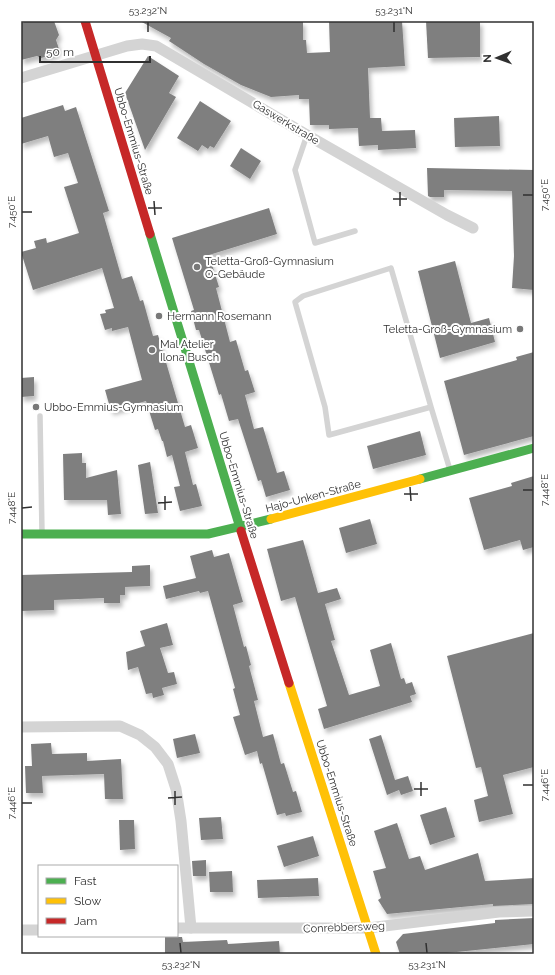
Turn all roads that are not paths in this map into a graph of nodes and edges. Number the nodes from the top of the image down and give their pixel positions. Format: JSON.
{"nodes":[{"id":1,"x":85,"y":21,"type":"edge"},
{"id":2,"x":95,"y":57,"type":"junction"},
{"id":3,"x":21,"y":78,"type":"edge"},
{"id":4,"x":308,"y":135,"type":"junction"},
{"id":5,"x":473,"y":228,"type":"dead end"},
{"id":6,"x":355,"y":231,"type":"dead end"},
{"id":7,"x":431,"y":407,"type":"junction"},
{"id":8,"x":40,"y":416,"type":"dead end"},
{"id":9,"x":534,"y":448,"type":"edge"},
{"id":10,"x":450,"y":471,"type":"junction"},
{"id":11,"x":240,"y":528,"type":"junction"},
{"id":12,"x":21,"y":534,"type":"edge"},
{"id":13,"x":42,"y":534,"type":"junction"},
{"id":14,"x":21,"y":727,"type":"edge"},
{"id":15,"x":534,"y":911,"type":"edge"},
{"id":16,"x":178,"y":928,"type":"edge"},
{"id":17,"x":192,"y":928,"type":"junction"},
{"id":18,"x":368,"y":928,"type":"junction"},
{"id":19,"x":21,"y":930,"type":"edge"},
{"id":20,"x":38,"y":930,"type":"edge"},
{"id":21,"x":376,"y":954,"type":"edge"}],
"edges":[{"from":1,"to":2,"type":"main road","name":"Ubbo-Emmius-Straße"},
{"from":2,"to":3,"type":"street","name":"Gaswerkstraße"},
{"from":2,"to":4,"type":"street","name":"Gaswerkstraße"},
{"from":2,"to":11,"type":"main road","name":"Ubbo-Emmius-Straße"},
{"from":4,"to":5,"type":"street","name":"Gaswerkstraße"},
{"from":4,"to":6,"type":"lane"},
{"from":7,"to":7,"type":"lane"},
{"from":7,"to":10,"type":"lane"},
{"from":8,"to":13,"type":"lane"},
{"from":9,"to":10,"type":"main road","name":"Hajo-Unken-Straße"},
{"from":10,"to":11,"type":"main road","name":"Hajo-Unken-Straße"},
{"from":11,"to":13,"type":"main road","name":"Hajo-Unken-Straße"},
{"from":11,"to":18,"type":"main road","name":"Ubbo-Emmius-Straße"},
{"from":12,"to":13,"type":"main road","name":"Hajo-Unken-Straße"},
{"from":14,"to":17,"type":"street"},
{"from":15,"to":18,"type":"street","name":"Conrebbersweg"},
{"from":16,"to":17,"type":"street","name":"Conrebbersweg"},
{"from":17,"to":18,"type":"street","name":"Conrebbersweg"},
{"from":18,"to":21,"type":"main road","name":"Ubbo-Emmius-Straße"},
{"from":19,"to":20,"type":"street"}]}
